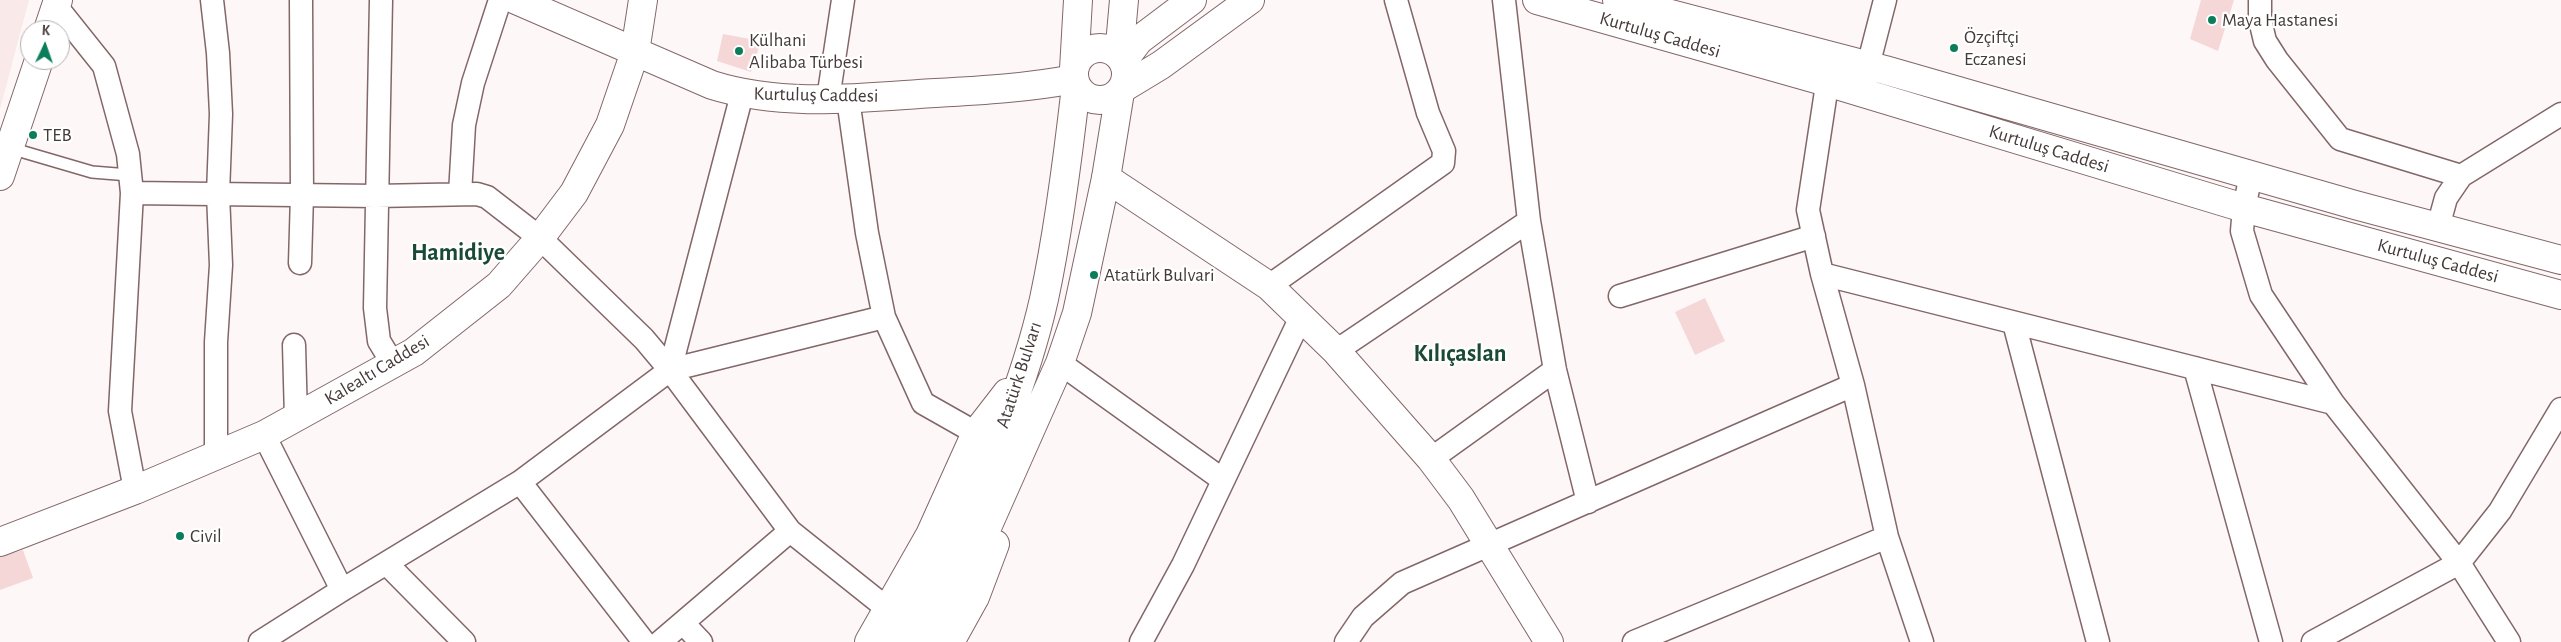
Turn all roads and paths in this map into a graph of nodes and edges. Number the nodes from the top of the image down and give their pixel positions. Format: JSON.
{"nodes":[{"id":1,"x":212,"y":0,"type":"edge"},
{"id":2,"x":301,"y":0,"type":"edge"},
{"id":3,"x":381,"y":0,"type":"edge"},
{"id":4,"x":500,"y":0,"type":"edge"},
{"id":5,"x":516,"y":0,"type":"edge"},
{"id":6,"x":643,"y":0,"type":"edge"},
{"id":7,"x":843,"y":0,"type":"edge"},
{"id":8,"x":1078,"y":0,"type":"edge"},
{"id":9,"x":1124,"y":0,"type":"edge"},
{"id":10,"x":1192,"y":0,"type":"edge"},
{"id":11,"x":1250,"y":0,"type":"edge"},
{"id":12,"x":1396,"y":0,"type":"edge"},
{"id":13,"x":1504,"y":0,"type":"edge"},
{"id":14,"x":1537,"y":0,"type":"edge"},
{"id":15,"x":1617,"y":0,"type":"edge"},
{"id":16,"x":1885,"y":0,"type":"edge"},
{"id":17,"x":2260,"y":0,"type":"edge"},
{"id":18,"x":54,"y":12,"type":"edge"},
{"id":19,"x":635,"y":52,"type":"junction"},
{"id":20,"x":1121,"y":58,"type":"junction"},
{"id":21,"x":1868,"y":66,"type":"junction"},
{"id":22,"x":1829,"y":69,"type":"junction"},
{"id":23,"x":35,"y":70,"type":"edge"},
{"id":24,"x":1075,"y":78,"type":"junction"},
{"id":25,"x":1121,"y":90,"type":"junction"},
{"id":26,"x":742,"y":94,"type":"junction"},
{"id":27,"x":838,"y":99,"type":"junction"},
{"id":28,"x":2561,"y":114,"type":"edge"},
{"id":29,"x":5,"y":148,"type":"edge"},
{"id":30,"x":2251,"y":175,"type":"junction"},
{"id":31,"x":0,"y":176,"type":"edge"},
{"id":32,"x":2461,"y":176,"type":"junction"},
{"id":33,"x":1106,"y":178,"type":"junction"},
{"id":34,"x":131,"y":184,"type":"junction"},
{"id":35,"x":218,"y":194,"type":"junction"},
{"id":36,"x":460,"y":194,"type":"junction"},
{"id":37,"x":302,"y":195,"type":"junction"},
{"id":38,"x":376,"y":196,"type":"junction"},
{"id":39,"x":2244,"y":208,"type":"junction"},
{"id":40,"x":1529,"y":221,"type":"junction"},
{"id":41,"x":2438,"y":227,"type":"junction"},
{"id":42,"x":1814,"y":236,"type":"junction"},
{"id":43,"x":540,"y":238,"type":"junction"},
{"id":44,"x":2561,"y":260,"type":"edge"},
{"id":45,"x":300,"y":263,"type":"dead end"},
{"id":46,"x":1822,"y":274,"type":"junction"},
{"id":47,"x":1269,"y":286,"type":"junction"},
{"id":48,"x":1620,"y":296,"type":"dead end"},
{"id":49,"x":2561,"y":296,"type":"edge"},
{"id":50,"x":884,"y":317,"type":"junction"},
{"id":51,"x":1301,"y":317,"type":"junction"},
{"id":52,"x":2014,"y":323,"type":"junction"},
{"id":53,"x":294,"y":345,"type":"dead end"},
{"id":54,"x":1336,"y":351,"type":"junction"},
{"id":55,"x":1060,"y":363,"type":"junction"},
{"id":56,"x":393,"y":364,"type":"junction"},
{"id":57,"x":2195,"y":368,"type":"junction"},
{"id":58,"x":670,"y":370,"type":"junction"},
{"id":59,"x":1555,"y":370,"type":"junction"},
{"id":60,"x":1021,"y":374,"type":"junction"},
{"id":61,"x":1852,"y":385,"type":"junction"},
{"id":62,"x":2333,"y":403,"type":"junction"},
{"id":63,"x":2561,"y":409,"type":"edge"},
{"id":64,"x":296,"y":418,"type":"junction"},
{"id":65,"x":976,"y":433,"type":"junction"},
{"id":66,"x":264,"y":435,"type":"junction"},
{"id":67,"x":216,"y":456,"type":"junction"},
{"id":68,"x":1431,"y":459,"type":"junction"},
{"id":69,"x":1223,"y":480,"type":"junction"},
{"id":70,"x":520,"y":482,"type":"junction"},
{"id":71,"x":135,"y":490,"type":"junction"},
{"id":72,"x":1588,"y":502,"type":"junction"},
{"id":73,"x":790,"y":531,"type":"junction"},
{"id":74,"x":1886,"y":536,"type":"junction"},
{"id":75,"x":0,"y":542,"type":"edge"},
{"id":76,"x":1490,"y":546,"type":"junction"},
{"id":77,"x":2459,"y":563,"type":"junction"},
{"id":78,"x":387,"y":564,"type":"junction"},
{"id":79,"x":342,"y":590,"type":"junction"},
{"id":80,"x":889,"y":610,"type":"junction"},
{"id":81,"x":683,"y":622,"type":"junction"},
{"id":82,"x":260,"y":642,"type":"edge"},
{"id":83,"x":464,"y":642,"type":"edge"},
{"id":84,"x":644,"y":642,"type":"edge"},
{"id":85,"x":660,"y":642,"type":"edge"},
{"id":86,"x":701,"y":642,"type":"edge"},
{"id":87,"x":869,"y":642,"type":"edge"},
{"id":88,"x":896,"y":642,"type":"edge"},
{"id":89,"x":924,"y":642,"type":"edge"},
{"id":90,"x":950,"y":642,"type":"edge"},
{"id":91,"x":1141,"y":642,"type":"edge"},
{"id":92,"x":1346,"y":642,"type":"edge"},
{"id":93,"x":1550,"y":642,"type":"edge"},
{"id":94,"x":1634,"y":642,"type":"edge"},
{"id":95,"x":1922,"y":642,"type":"edge"},
{"id":96,"x":2098,"y":642,"type":"edge"},
{"id":97,"x":2271,"y":642,"type":"edge"},
{"id":98,"x":2313,"y":642,"type":"edge"},
{"id":99,"x":2509,"y":642,"type":"edge"}],
"edges":[{"from":1,"to":35,"type":"street"},
{"from":2,"to":37,"type":"street"},
{"from":3,"to":38,"type":"street"},
{"from":4,"to":36,"type":"street"},
{"from":5,"to":19,"type":"main road","name":"Kurtuluş Caddesi"},
{"from":6,"to":19,"type":"main road","name":"Kalealtı Caddesi"},
{"from":7,"to":27,"type":"street"},
{"from":8,"to":24,"type":"main road","name":"Atatürk Bulvarı"},
{"from":9,"to":20,"type":"main road"},
{"from":10,"to":20,"type":"main road"},
{"from":11,"to":25,"type":"main road"},
{"from":12,"to":47,"type":"street"},
{"from":13,"to":40,"type":"street"},
{"from":14,"to":22,"type":"main road","name":"Kurtuluş Caddesi"},
{"from":15,"to":22,"type":"main road"},
{"from":16,"to":21,"type":"street"},
{"from":17,"to":32,"type":"street"},
{"from":18,"to":34,"type":"street"},
{"from":19,"to":26,"type":"main road","name":"Kurtuluş Caddesi"},
{"from":19,"to":43,"type":"main road","name":"Kalealtı Caddesi"},
{"from":20,"to":24,"type":"main road"},
{"from":20,"to":25,"type":"main road"},
{"from":21,"to":22,"type":"main road"},
{"from":21,"to":30,"type":"main road"},
{"from":22,"to":39,"type":"main road","name":"Kurtuluş Caddesi"},
{"from":22,"to":42,"type":"street"},
{"from":23,"to":29,"type":"main road"},
{"from":24,"to":25,"type":"main road"},
{"from":24,"to":27,"type":"main road","name":"Kurtuluş Caddesi"},
{"from":24,"to":60,"type":"main road","name":"Atatürk Bulvarı"},
{"from":25,"to":33,"type":"main road","name":"Atatürk Bulvarı"},
{"from":26,"to":27,"type":"main road","name":"Kurtuluş Caddesi"},
{"from":26,"to":58,"type":"street"},
{"from":27,"to":50,"type":"street"},
{"from":28,"to":32,"type":"street"},
{"from":29,"to":31,"type":"main road"},
{"from":29,"to":34,"type":"lane"},
{"from":30,"to":39,"type":"street"},
{"from":30,"to":41,"type":"main road"},
{"from":32,"to":41,"type":"street"},
{"from":33,"to":47,"type":"main road"},
{"from":33,"to":55,"type":"main road","name":"Atatürk Bulvarı"},
{"from":34,"to":35,"type":"street"},
{"from":34,"to":71,"type":"street"},
{"from":35,"to":37,"type":"street"},
{"from":35,"to":67,"type":"street"},
{"from":36,"to":38,"type":"street"},
{"from":36,"to":43,"type":"street"},
{"from":37,"to":38,"type":"street"},
{"from":37,"to":45,"type":"street"},
{"from":38,"to":56,"type":"street"},
{"from":39,"to":49,"type":"main road","name":"Kurtuluş Caddesi"},
{"from":39,"to":62,"type":"street"},
{"from":40,"to":54,"type":"street"},
{"from":40,"to":59,"type":"street"},
{"from":41,"to":44,"type":"main road"},
{"from":42,"to":46,"type":"street"},
{"from":42,"to":48,"type":"street"},
{"from":43,"to":56,"type":"main road","name":"Kalealtı Caddesi"},
{"from":43,"to":58,"type":"street"},
{"from":46,"to":52,"type":"street"},
{"from":46,"to":61,"type":"street"},
{"from":47,"to":51,"type":"main road"},
{"from":50,"to":58,"type":"street"},
{"from":50,"to":65,"type":"street"},
{"from":51,"to":54,"type":"main road"},
{"from":51,"to":69,"type":"street"},
{"from":52,"to":57,"type":"street"},
{"from":52,"to":96,"type":"street"},
{"from":53,"to":64,"type":"street"},
{"from":54,"to":68,"type":"main road"},
{"from":55,"to":69,"type":"street"},
{"from":55,"to":89,"type":"main road","name":"Atatürk Bulvarı"},
{"from":55,"to":90,"type":"main road"},
{"from":56,"to":64,"type":"main road","name":"Kalealtı Caddesi"},
{"from":57,"to":62,"type":"street"},
{"from":57,"to":97,"type":"street"},
{"from":58,"to":70,"type":"street"},
{"from":58,"to":73,"type":"street"},
{"from":59,"to":68,"type":"street"},
{"from":59,"to":72,"type":"street"},
{"from":60,"to":65,"type":"main road"},
{"from":60,"to":88,"type":"main road","name":"Atatürk Bulvarı"},
{"from":61,"to":72,"type":"street"},
{"from":61,"to":74,"type":"street"},
{"from":62,"to":77,"type":"street"},
{"from":63,"to":77,"type":"street"},
{"from":64,"to":66,"type":"main road","name":"Kalealtı Caddesi"},
{"from":65,"to":80,"type":"main road"},
{"from":66,"to":67,"type":"main road","name":"Kalealtı Caddesi"},
{"from":66,"to":79,"type":"street"},
{"from":67,"to":71,"type":"main road","name":"Kalealtı Caddesi"},
{"from":68,"to":76,"type":"main road"},
{"from":69,"to":91,"type":"street"},
{"from":70,"to":78,"type":"street"},
{"from":70,"to":84,"type":"street"},
{"from":71,"to":75,"type":"main road","name":"Kalealtı Caddesi"},
{"from":72,"to":76,"type":"street"},
{"from":73,"to":80,"type":"street"},
{"from":73,"to":81,"type":"street"},
{"from":74,"to":94,"type":"street"},
{"from":74,"to":95,"type":"street"},
{"from":76,"to":92,"type":"street"},
{"from":76,"to":93,"type":"main road"},
{"from":77,"to":98,"type":"street"},
{"from":77,"to":99,"type":"street"},
{"from":78,"to":79,"type":"street"},
{"from":78,"to":83,"type":"street"},
{"from":79,"to":82,"type":"street"},
{"from":80,"to":87,"type":"main road"},
{"from":81,"to":85,"type":"street"},
{"from":81,"to":86,"type":"street"}]}
